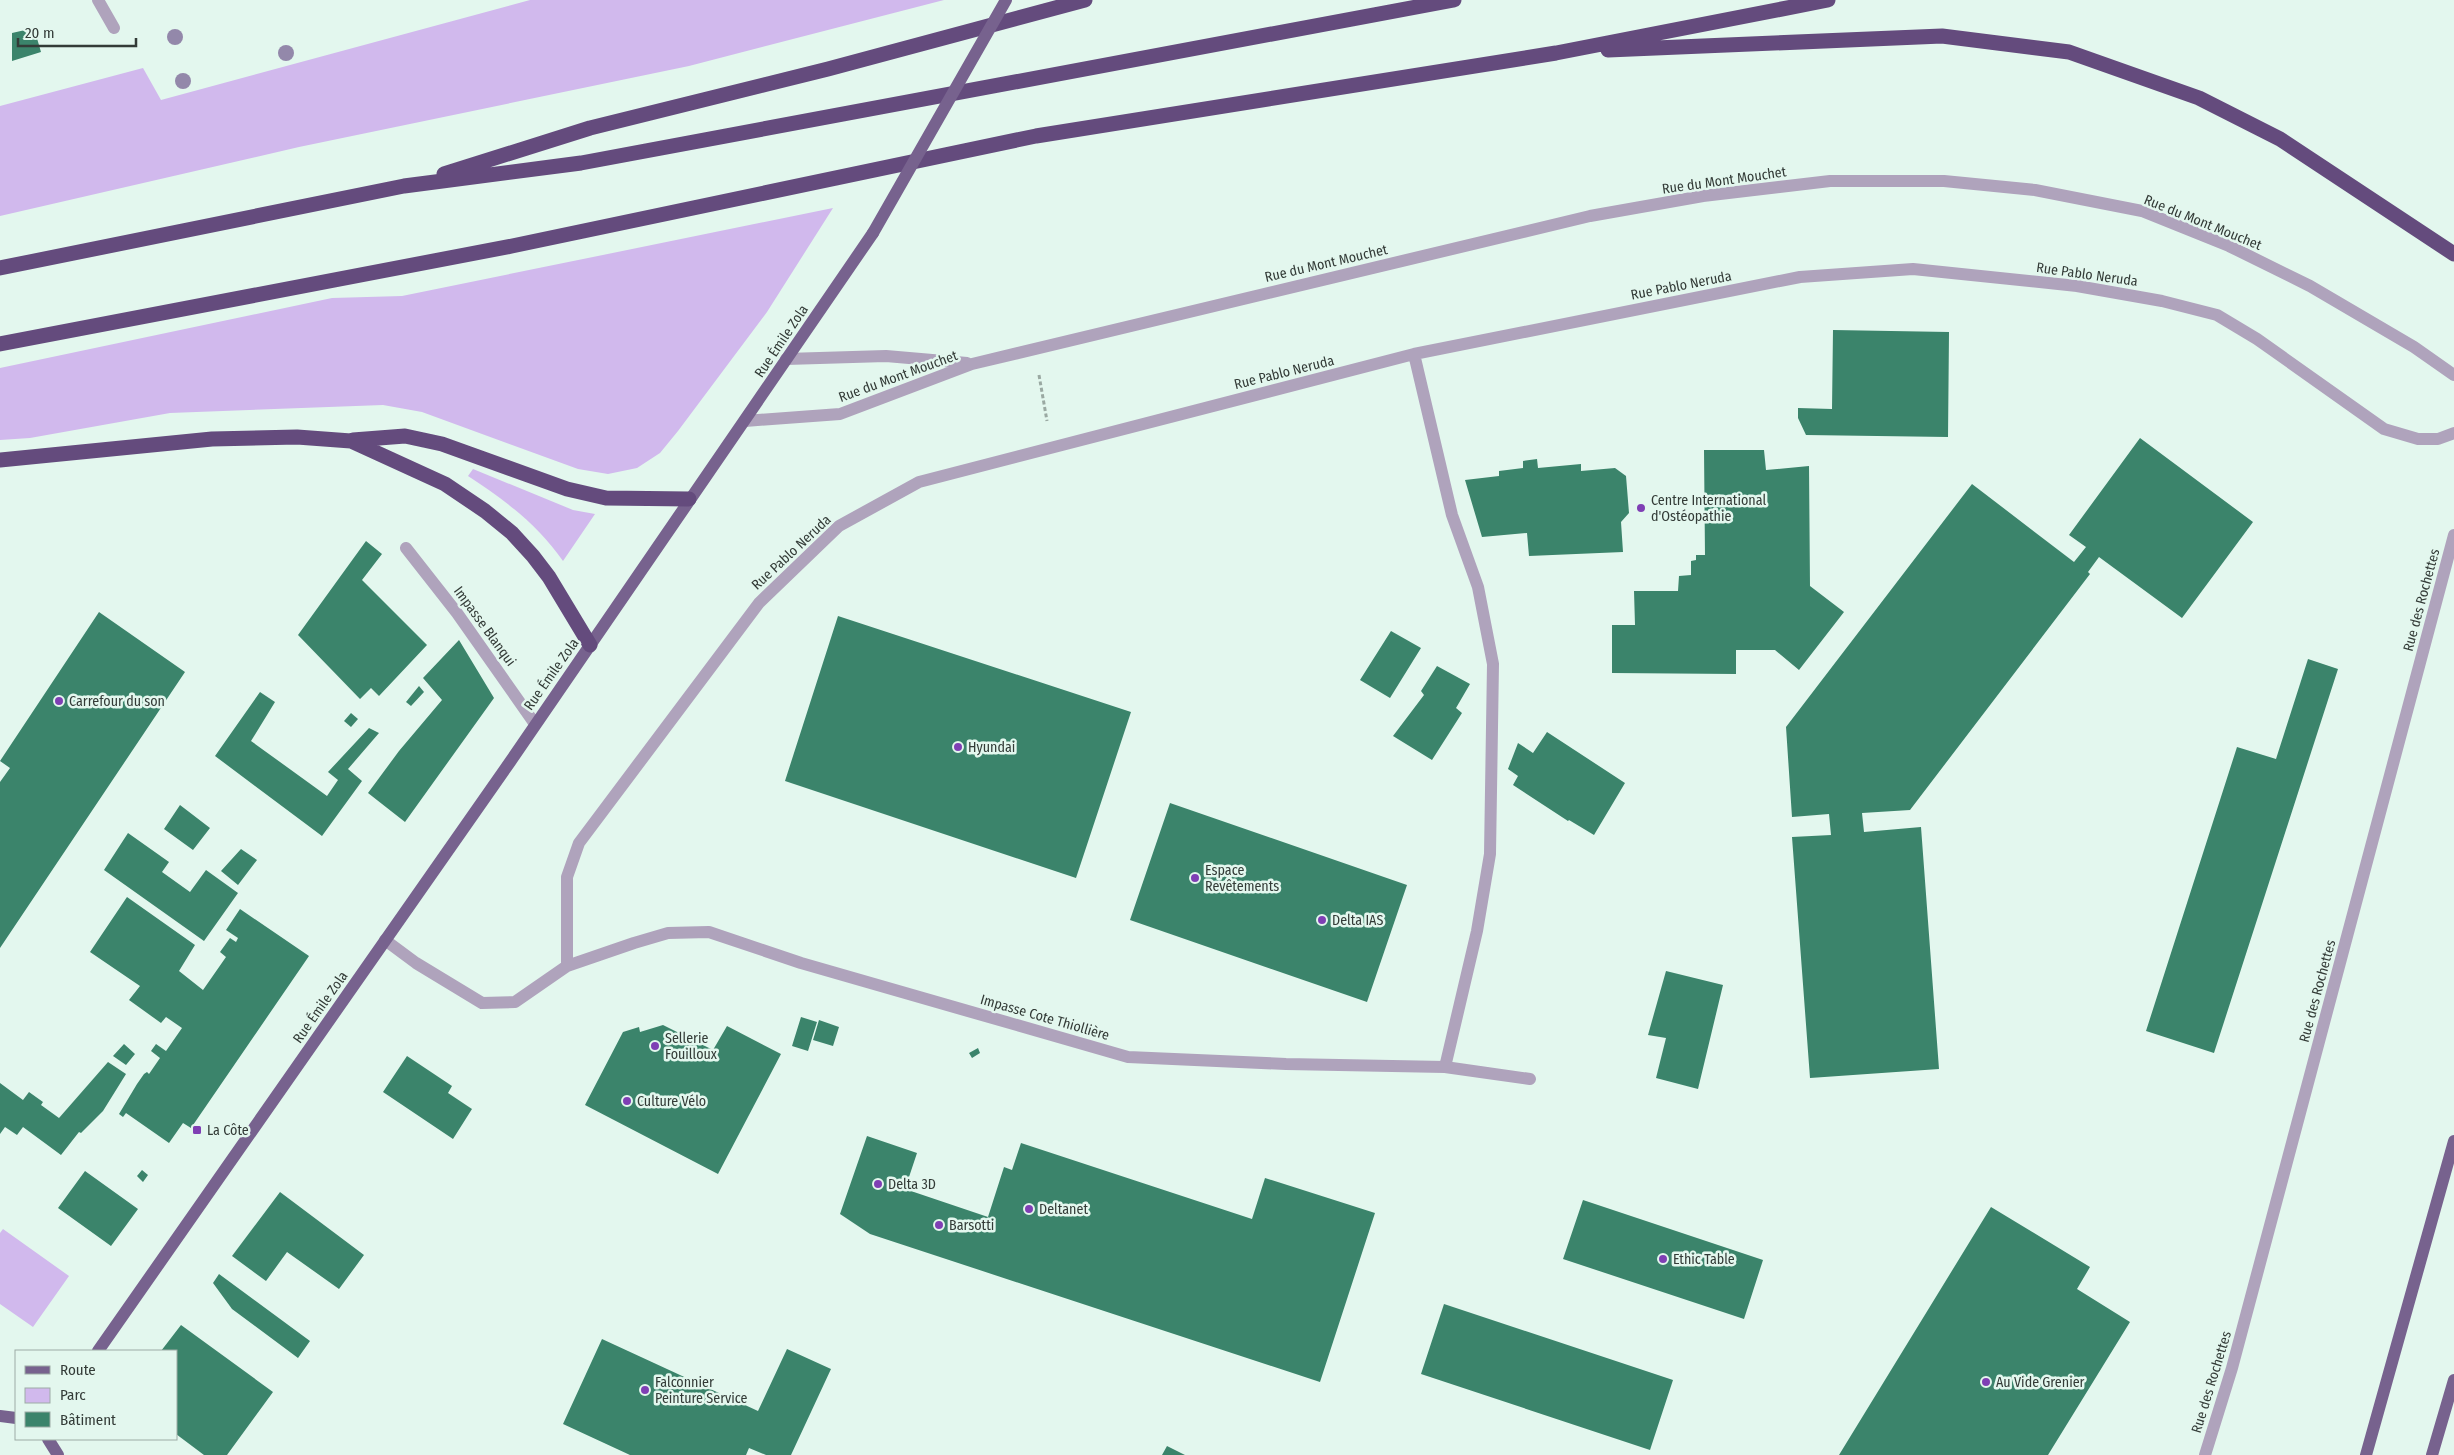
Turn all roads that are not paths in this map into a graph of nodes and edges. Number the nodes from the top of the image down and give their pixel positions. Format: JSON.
{"nodes":[{"id":1,"x":98,"y":0,"type":"edge"},
{"id":2,"x":1006,"y":0,"type":"edge"},
{"id":3,"x":1085,"y":0,"type":"edge"},
{"id":4,"x":1454,"y":0,"type":"edge"},
{"id":5,"x":1828,"y":0,"type":"edge"},
{"id":6,"x":114,"y":28,"type":"dead end"},
{"id":7,"x":1556,"y":53,"type":"junction"},
{"id":8,"x":404,"y":186,"type":"junction"},
{"id":9,"x":2454,"y":254,"type":"edge"},
{"id":10,"x":0,"y":268,"type":"edge"},
{"id":11,"x":0,"y":344,"type":"edge"},
{"id":12,"x":1414,"y":354,"type":"junction"},
{"id":13,"x":786,"y":359,"type":"junction"},
{"id":14,"x":972,"y":364,"type":"junction"},
{"id":15,"x":2454,"y":375,"type":"edge"},
{"id":16,"x":745,"y":421,"type":"junction"},
{"id":17,"x":2454,"y":433,"type":"edge"},
{"id":18,"x":351,"y":441,"type":"junction"},
{"id":19,"x":0,"y":460,"type":"edge"},
{"id":20,"x":689,"y":499,"type":"junction"},
{"id":21,"x":2454,"y":535,"type":"edge"},
{"id":22,"x":406,"y":548,"type":"dead end"},
{"id":23,"x":590,"y":645,"type":"junction"},
{"id":24,"x":535,"y":724,"type":"junction"},
{"id":25,"x":385,"y":940,"type":"junction"},
{"id":26,"x":567,"y":966,"type":"junction"},
{"id":27,"x":1444,"y":1067,"type":"junction"},
{"id":28,"x":1530,"y":1078,"type":"dead end"},
{"id":29,"x":2454,"y":1141,"type":"edge"},
{"id":30,"x":99,"y":1350,"type":"edge"},
{"id":31,"x":2454,"y":1380,"type":"edge"},
{"id":32,"x":0,"y":1416,"type":"edge"},
{"id":33,"x":15,"y":1418,"type":"edge"},
{"id":34,"x":49,"y":1440,"type":"edge"},
{"id":35,"x":58,"y":1455,"type":"edge"},
{"id":36,"x":2205,"y":1455,"type":"edge"},
{"id":37,"x":2366,"y":1455,"type":"edge"},
{"id":38,"x":2432,"y":1455,"type":"edge"}],
"edges":[{"from":1,"to":6,"type":"street"},
{"from":2,"to":13,"type":"main road","name":"Rue Émile Zola","bridge":true},
{"from":3,"to":8,"type":"highway"},
{"from":4,"to":8,"type":"highway"},
{"from":5,"to":7,"type":"highway"},
{"from":7,"to":9,"type":"highway"},
{"from":7,"to":11,"type":"highway"},
{"from":8,"to":10,"type":"highway"},
{"from":12,"to":17,"type":"street","name":"Rue Pablo Neruda"},
{"from":12,"to":26,"type":"street","name":"Rue Pablo Neruda"},
{"from":12,"to":27,"type":"street"},
{"from":13,"to":14,"type":"street","name":"Rue du Mont Mouchet"},
{"from":13,"to":16,"type":"main road","name":"Rue Émile Zola"},
{"from":14,"to":15,"type":"street","name":"Rue du Mont Mouchet"},
{"from":14,"to":16,"type":"street","name":"Rue du Mont Mouchet"},
{"from":16,"to":20,"type":"main road","name":"Rue Émile Zola"},
{"from":18,"to":19,"type":"highway"},
{"from":18,"to":20,"type":"highway"},
{"from":18,"to":23,"type":"highway"},
{"from":20,"to":23,"type":"main road","name":"Rue Émile Zola"},
{"from":21,"to":36,"type":"street","name":"Rue des Rochettes"},
{"from":22,"to":24,"type":"street","name":"Impasse Blanqui"},
{"from":23,"to":24,"type":"main road","name":"Rue Émile Zola"},
{"from":24,"to":25,"type":"main road","name":"Rue Émile Zola"},
{"from":25,"to":26,"type":"street"},
{"from":25,"to":30,"type":"main road","name":"Rue Émile Zola"},
{"from":26,"to":27,"type":"street","name":"Impasse Cote Thiollière"},
{"from":27,"to":28,"type":"street","name":"Impasse Cote Thiollière"},
{"from":29,"to":37,"type":"main road"},
{"from":31,"to":38,"type":"main road"},
{"from":32,"to":33,"type":"main road"},
{"from":34,"to":35,"type":"main road"}]}
